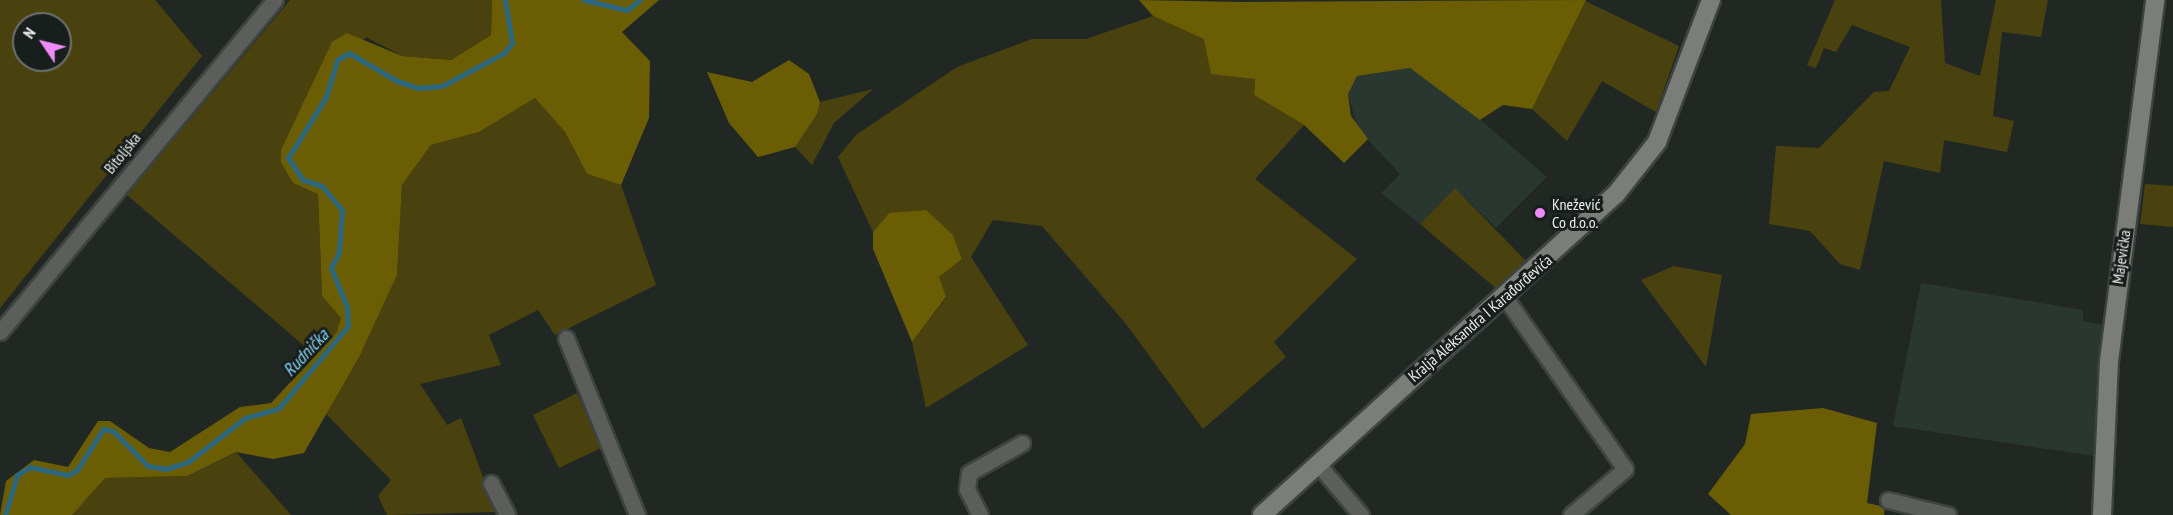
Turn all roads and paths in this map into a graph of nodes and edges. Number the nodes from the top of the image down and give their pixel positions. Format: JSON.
{"nodes":[{"id":1,"x":275,"y":0,"type":"edge"},
{"id":2,"x":1712,"y":0,"type":"edge"},
{"id":3,"x":2155,"y":0,"type":"edge"},
{"id":4,"x":1504,"y":296,"type":"junction"},
{"id":5,"x":0,"y":332,"type":"edge"},
{"id":6,"x":566,"y":338,"type":"dead end"},
{"id":7,"x":1022,"y":443,"type":"dead end"},
{"id":8,"x":1317,"y":463,"type":"junction"},
{"id":9,"x":491,"y":483,"type":"dead end"},
{"id":10,"x":1888,"y":500,"type":"dead end"},
{"id":11,"x":507,"y":515,"type":"edge"},
{"id":12,"x":637,"y":515,"type":"edge"},
{"id":13,"x":980,"y":515,"type":"edge"},
{"id":14,"x":1262,"y":515,"type":"edge"},
{"id":15,"x":1361,"y":515,"type":"edge"},
{"id":16,"x":1571,"y":515,"type":"edge"},
{"id":17,"x":1948,"y":515,"type":"edge"},
{"id":18,"x":2102,"y":515,"type":"edge"}],
"edges":[{"from":1,"to":5,"type":"street","name":"Bitoljska"},
{"from":2,"to":4,"type":"street","name":"Kralja Aleksandra I Karađorđevića"},
{"from":3,"to":18,"type":"street","name":"Majevička"},
{"from":4,"to":8,"type":"street","name":"Kralja Aleksandra I Karađorđevića"},
{"from":4,"to":16,"type":"street"},
{"from":6,"to":12,"type":"street"},
{"from":7,"to":13,"type":"street"},
{"from":8,"to":14,"type":"street","name":"Kralja Aleksandra I Karađorđevića"},
{"from":8,"to":15,"type":"street"},
{"from":9,"to":11,"type":"street"},
{"from":10,"to":17,"type":"street"}]}
